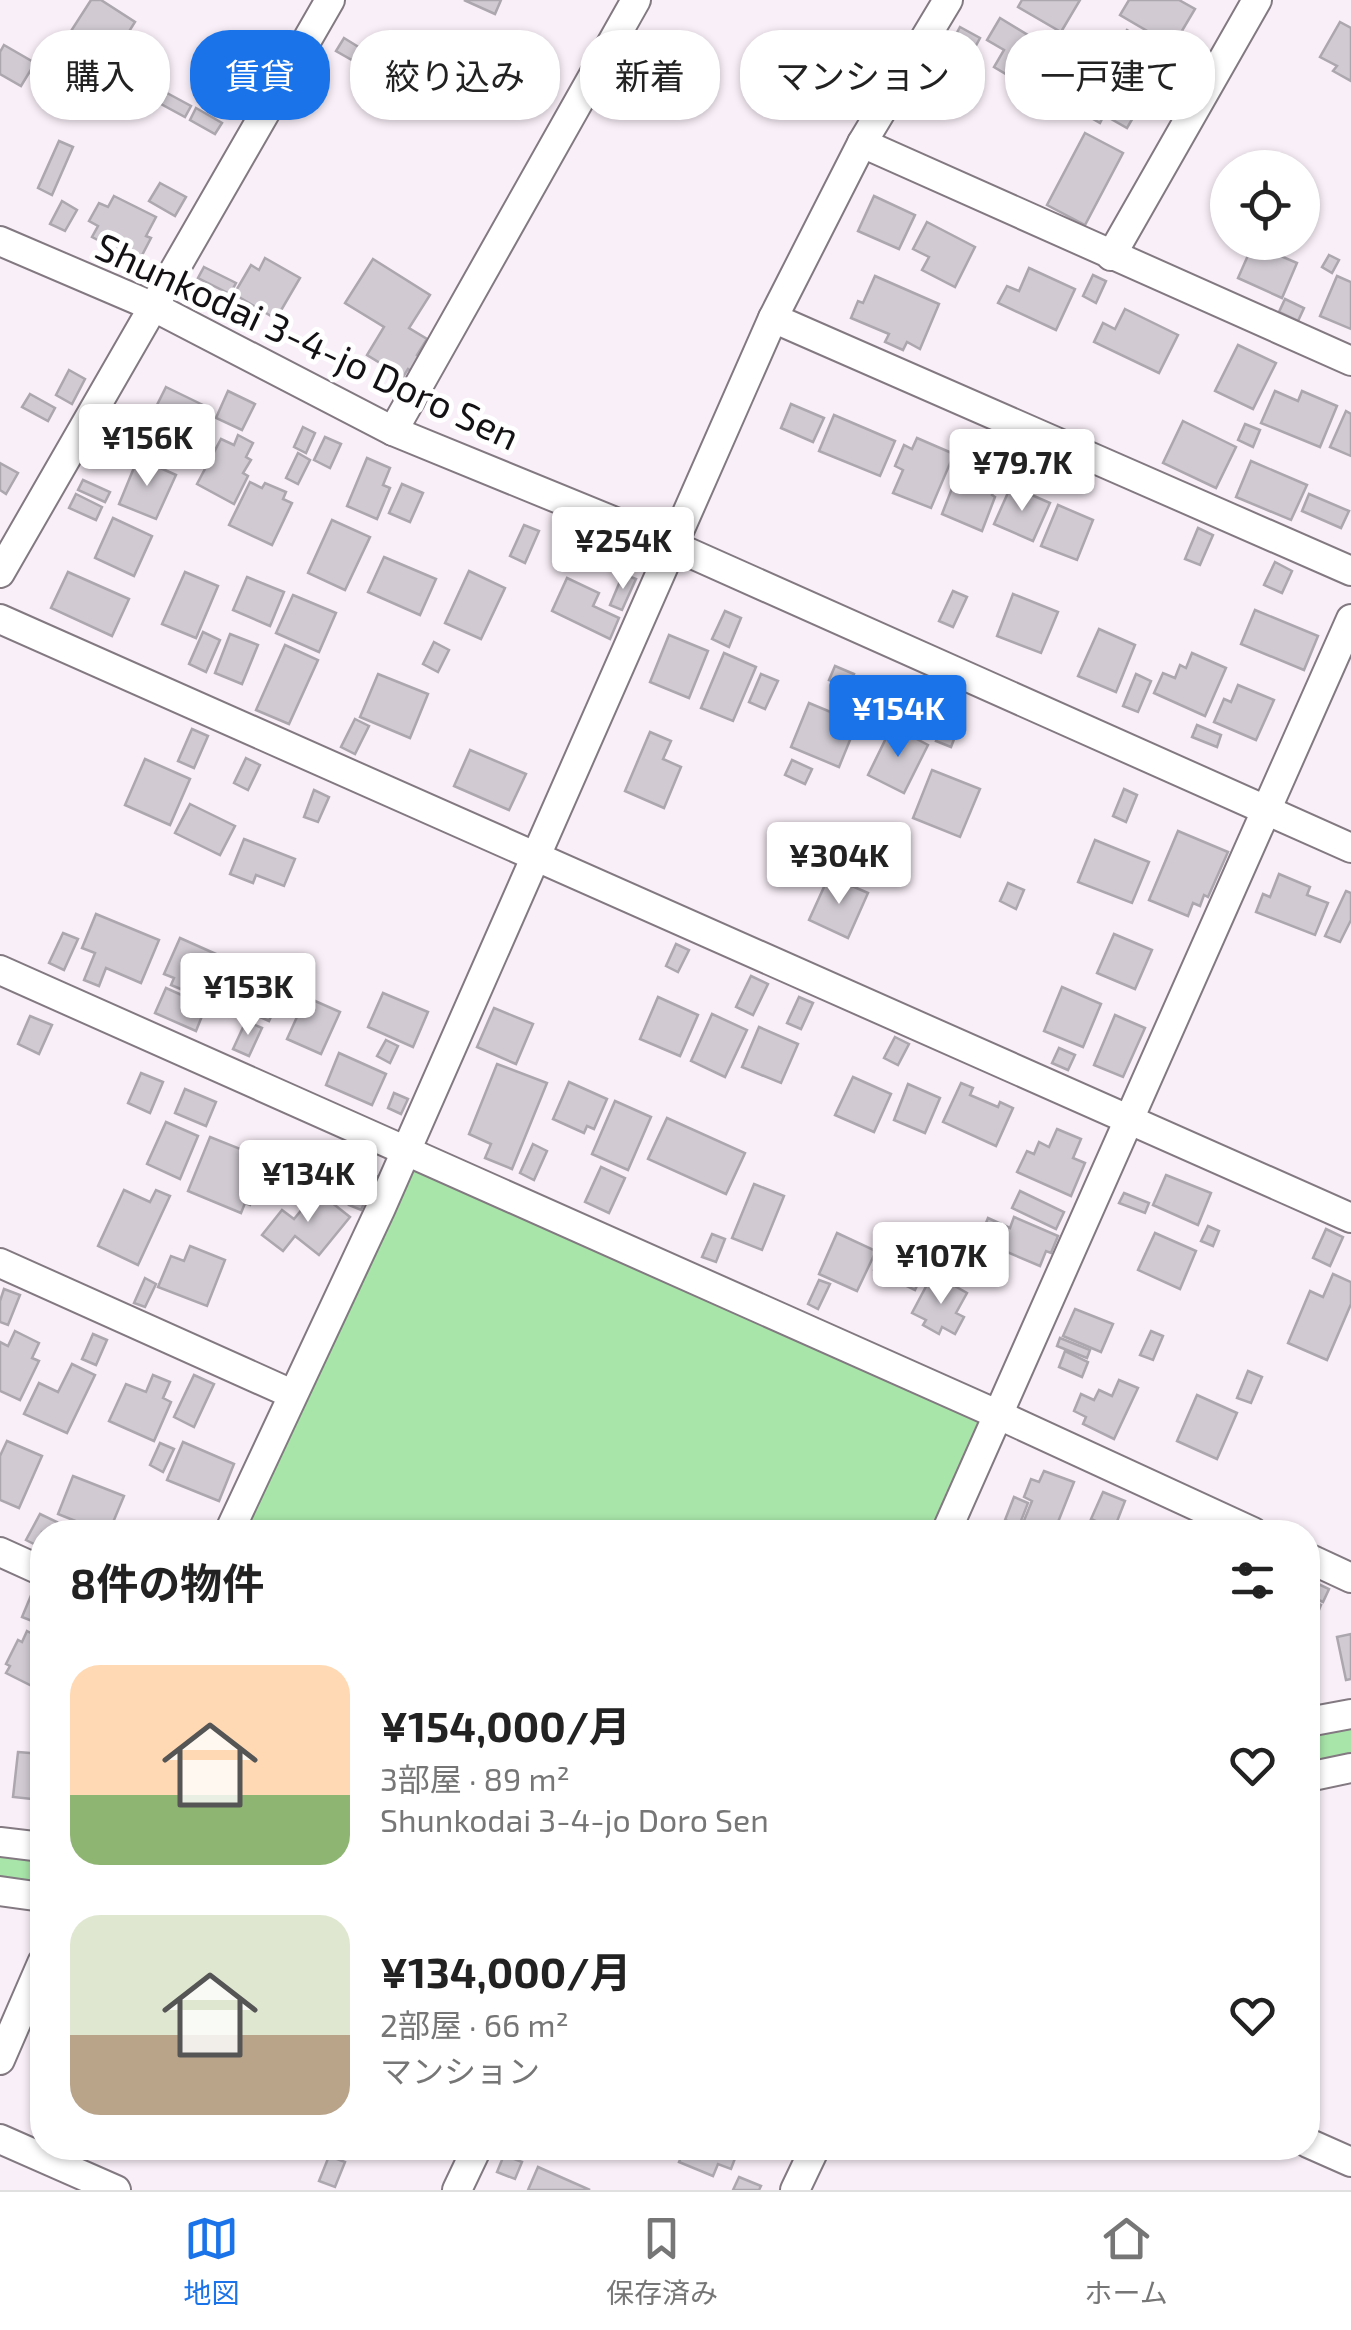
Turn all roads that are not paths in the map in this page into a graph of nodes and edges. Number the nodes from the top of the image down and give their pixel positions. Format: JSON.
{"nodes":[{"id":1,"x":330,"y":0,"type":"edge"},
{"id":2,"x":636,"y":0,"type":"edge"},
{"id":3,"x":948,"y":0,"type":"edge"},
{"id":4,"x":1257,"y":0,"type":"edge"},
{"id":5,"x":862,"y":144,"type":"junction"},
{"id":6,"x":0,"y":241,"type":"edge"},
{"id":7,"x":1111,"y":256,"type":"junction"},
{"id":8,"x":154,"y":307,"type":"junction"},
{"id":9,"x":773,"y":318,"type":"junction"},
{"id":10,"x":1351,"y":362,"type":"edge"},
{"id":11,"x":392,"y":432,"type":"junction"},
{"id":12,"x":674,"y":546,"type":"junction"},
{"id":13,"x":1351,"y":571,"type":"edge"},
{"id":14,"x":0,"y":573,"type":"edge"},
{"id":15,"x":0,"y":619,"type":"edge"},
{"id":16,"x":1351,"y":619,"type":"edge"},
{"id":17,"x":1266,"y":810,"type":"junction"},
{"id":18,"x":1351,"y":848,"type":"edge"},
{"id":19,"x":536,"y":857,"type":"junction"},
{"id":20,"x":0,"y":970,"type":"edge"},
{"id":21,"x":1128,"y":1118,"type":"junction"},
{"id":22,"x":406,"y":1149,"type":"junction"},
{"id":23,"x":1351,"y":1218,"type":"edge"},
{"id":24,"x":0,"y":1262,"type":"edge"},
{"id":25,"x":292,"y":1394,"type":"junction"},
{"id":26,"x":999,"y":1415,"type":"junction"},
{"id":27,"x":234,"y":1520,"type":"edge"},
{"id":28,"x":951,"y":1520,"type":"edge"},
{"id":29,"x":1227,"y":1520,"type":"edge"},
{"id":30,"x":0,"y":1552,"type":"edge"},
{"id":31,"x":1320,"y":1564,"type":"edge"},
{"id":32,"x":30,"y":1566,"type":"edge"},
{"id":33,"x":1351,"y":1578,"type":"edge"},
{"id":34,"x":1351,"y":1714,"type":"edge"},
{"id":35,"x":1320,"y":1720,"type":"edge"},
{"id":36,"x":1351,"y":1768,"type":"edge"},
{"id":37,"x":1320,"y":1774,"type":"edge"},
{"id":38,"x":0,"y":1842,"type":"edge"},
{"id":39,"x":30,"y":1846,"type":"edge"},
{"id":40,"x":0,"y":1891,"type":"edge"},
{"id":41,"x":30,"y":1895,"type":"edge"},
{"id":42,"x":30,"y":1991,"type":"edge"},
{"id":43,"x":0,"y":2060,"type":"edge"},
{"id":44,"x":0,"y":2138,"type":"edge"},
{"id":45,"x":1320,"y":2148,"type":"edge"},
{"id":46,"x":30,"y":2151,"type":"edge"},
{"id":47,"x":49,"y":2160,"type":"edge"},
{"id":48,"x":471,"y":2160,"type":"edge"},
{"id":49,"x":809,"y":2160,"type":"edge"},
{"id":50,"x":1351,"y":2162,"type":"edge"},
{"id":51,"x":116,"y":2190,"type":"edge"},
{"id":52,"x":457,"y":2190,"type":"edge"},
{"id":53,"x":795,"y":2190,"type":"edge"}],
"edges":[{"from":1,"to":8,"type":"street"},
{"from":2,"to":11,"type":"street"},
{"from":3,"to":5,"type":"street"},
{"from":4,"to":7,"type":"street"},
{"from":5,"to":7,"type":"street"},
{"from":5,"to":9,"type":"street"},
{"from":6,"to":8,"type":"street","name":"Shunkodai 3-4-jo Doro Sen"},
{"from":7,"to":10,"type":"street"},
{"from":8,"to":11,"type":"street","name":"Shunkodai 3-4-jo Doro Sen"},
{"from":8,"to":14,"type":"street"},
{"from":9,"to":12,"type":"street"},
{"from":9,"to":13,"type":"street"},
{"from":11,"to":12,"type":"street","name":"Shunkodai 3-4-jo Doro Sen"},
{"from":12,"to":17,"type":"street","name":"Shunkodai 3-4-jo Doro Sen"},
{"from":12,"to":19,"type":"street"},
{"from":15,"to":19,"type":"street"},
{"from":16,"to":17,"type":"street"},
{"from":17,"to":18,"type":"street","name":"Shunkodai 3-4-jo Doro Sen"},
{"from":17,"to":21,"type":"street"},
{"from":19,"to":21,"type":"street"},
{"from":19,"to":22,"type":"street"},
{"from":20,"to":22,"type":"street"},
{"from":21,"to":23,"type":"street"},
{"from":21,"to":26,"type":"street"},
{"from":22,"to":25,"type":"street"},
{"from":22,"to":26,"type":"street"},
{"from":24,"to":25,"type":"street"},
{"from":25,"to":27,"type":"street"},
{"from":26,"to":28,"type":"street"},
{"from":26,"to":29,"type":"street"},
{"from":30,"to":32,"type":"street"},
{"from":31,"to":33,"type":"street"},
{"from":34,"to":35,"type":"street"},
{"from":36,"to":37,"type":"street"},
{"from":38,"to":39,"type":"street"},
{"from":40,"to":41,"type":"street"},
{"from":42,"to":43,"type":"street"},
{"from":44,"to":46,"type":"street"},
{"from":45,"to":50,"type":"street"},
{"from":47,"to":51,"type":"street"},
{"from":48,"to":52,"type":"street"},
{"from":49,"to":53,"type":"street"}]}
